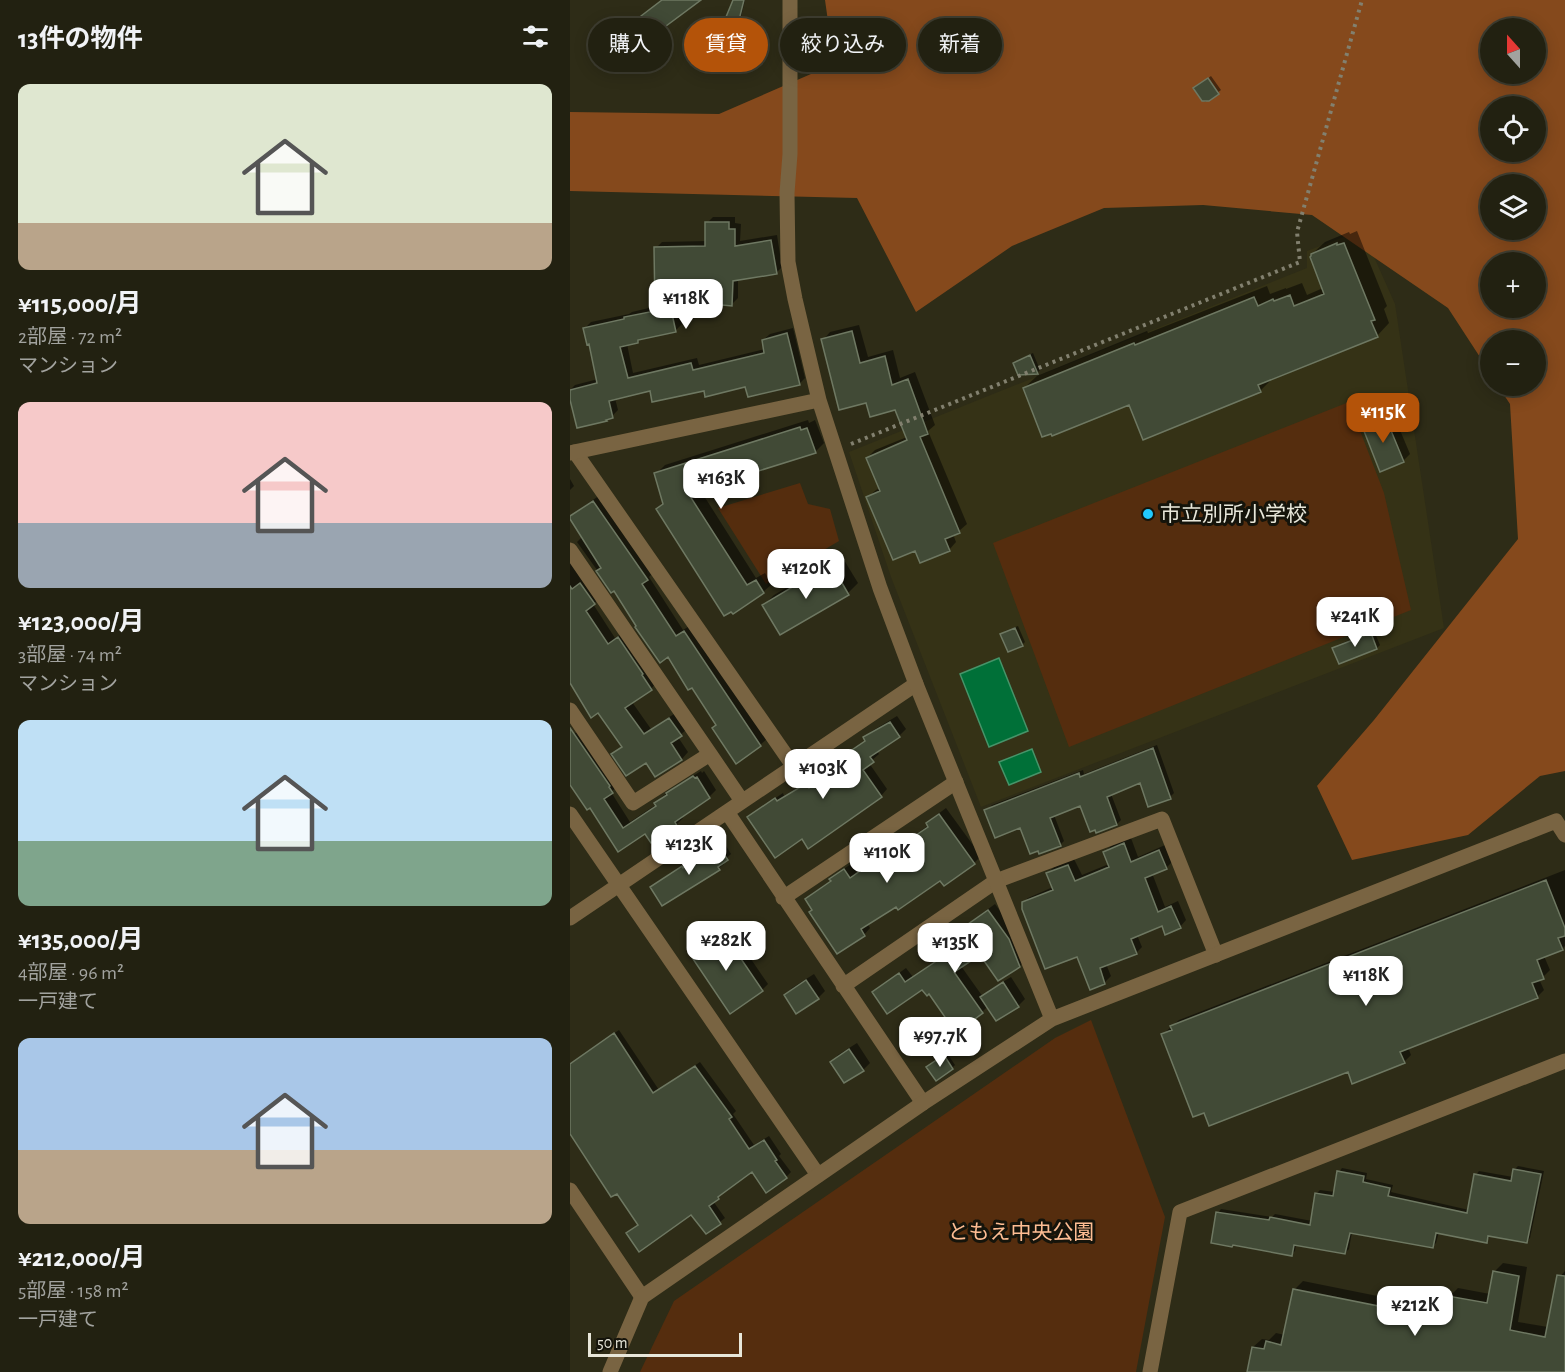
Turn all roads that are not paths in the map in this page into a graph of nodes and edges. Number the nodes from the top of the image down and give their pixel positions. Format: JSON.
{"nodes":[{"id":1,"x":790,"y":0,"type":"edge"},
{"id":2,"x":819,"y":400,"type":"junction"},
{"id":3,"x":572,"y":452,"type":"edge"},
{"id":4,"x":570,"y":550,"type":"edge"},
{"id":5,"x":916,"y":684,"type":"junction"},
{"id":6,"x":570,"y":710,"type":"edge"},
{"id":7,"x":710,"y":754,"type":"junction"},
{"id":8,"x":794,"y":767,"type":"junction"},
{"id":9,"x":956,"y":782,"type":"junction"},
{"id":10,"x":742,"y":801,"type":"junction"},
{"id":11,"x":727,"y":812,"type":"junction"},
{"id":12,"x":570,"y":814,"type":"edge"},
{"id":13,"x":1565,"y":835,"type":"edge"},
{"id":14,"x":996,"y":881,"type":"junction"},
{"id":15,"x":619,"y":885,"type":"junction"},
{"id":16,"x":783,"y":898,"type":"junction"},
{"id":17,"x":570,"y":918,"type":"edge"},
{"id":18,"x":1216,"y":955,"type":"junction"},
{"id":19,"x":843,"y":986,"type":"junction"},
{"id":20,"x":1052,"y":1019,"type":"junction"},
{"id":21,"x":1565,"y":1061,"type":"edge"},
{"id":22,"x":923,"y":1104,"type":"junction"},
{"id":23,"x":818,"y":1175,"type":"junction"},
{"id":24,"x":570,"y":1190,"type":"edge"},
{"id":25,"x":642,"y":1298,"type":"junction"},
{"id":26,"x":610,"y":1372,"type":"edge"},
{"id":27,"x":1150,"y":1372,"type":"edge"}],
"edges":[{"from":1,"to":2,"type":"street"},
{"from":2,"to":3,"type":"street"},
{"from":2,"to":5,"type":"street"},
{"from":3,"to":8,"type":"street"},
{"from":4,"to":7,"type":"street"},
{"from":5,"to":8,"type":"street"},
{"from":5,"to":9,"type":"street"},
{"from":6,"to":7,"type":"street"},
{"from":7,"to":10,"type":"street"},
{"from":8,"to":10,"type":"street"},
{"from":9,"to":14,"type":"street"},
{"from":9,"to":16,"type":"street"},
{"from":10,"to":11,"type":"street"},
{"from":11,"to":15,"type":"street"},
{"from":11,"to":16,"type":"street"},
{"from":12,"to":15,"type":"street"},
{"from":13,"to":18,"type":"street"},
{"from":14,"to":18,"type":"street"},
{"from":14,"to":19,"type":"street"},
{"from":14,"to":20,"type":"street"},
{"from":15,"to":17,"type":"street"},
{"from":15,"to":23,"type":"street"},
{"from":16,"to":19,"type":"street"},
{"from":18,"to":20,"type":"street"},
{"from":19,"to":22,"type":"street"},
{"from":20,"to":22,"type":"street"},
{"from":21,"to":27,"type":"street"},
{"from":22,"to":23,"type":"street"},
{"from":23,"to":25,"type":"street"},
{"from":24,"to":25,"type":"street"},
{"from":25,"to":26,"type":"street"}]}
